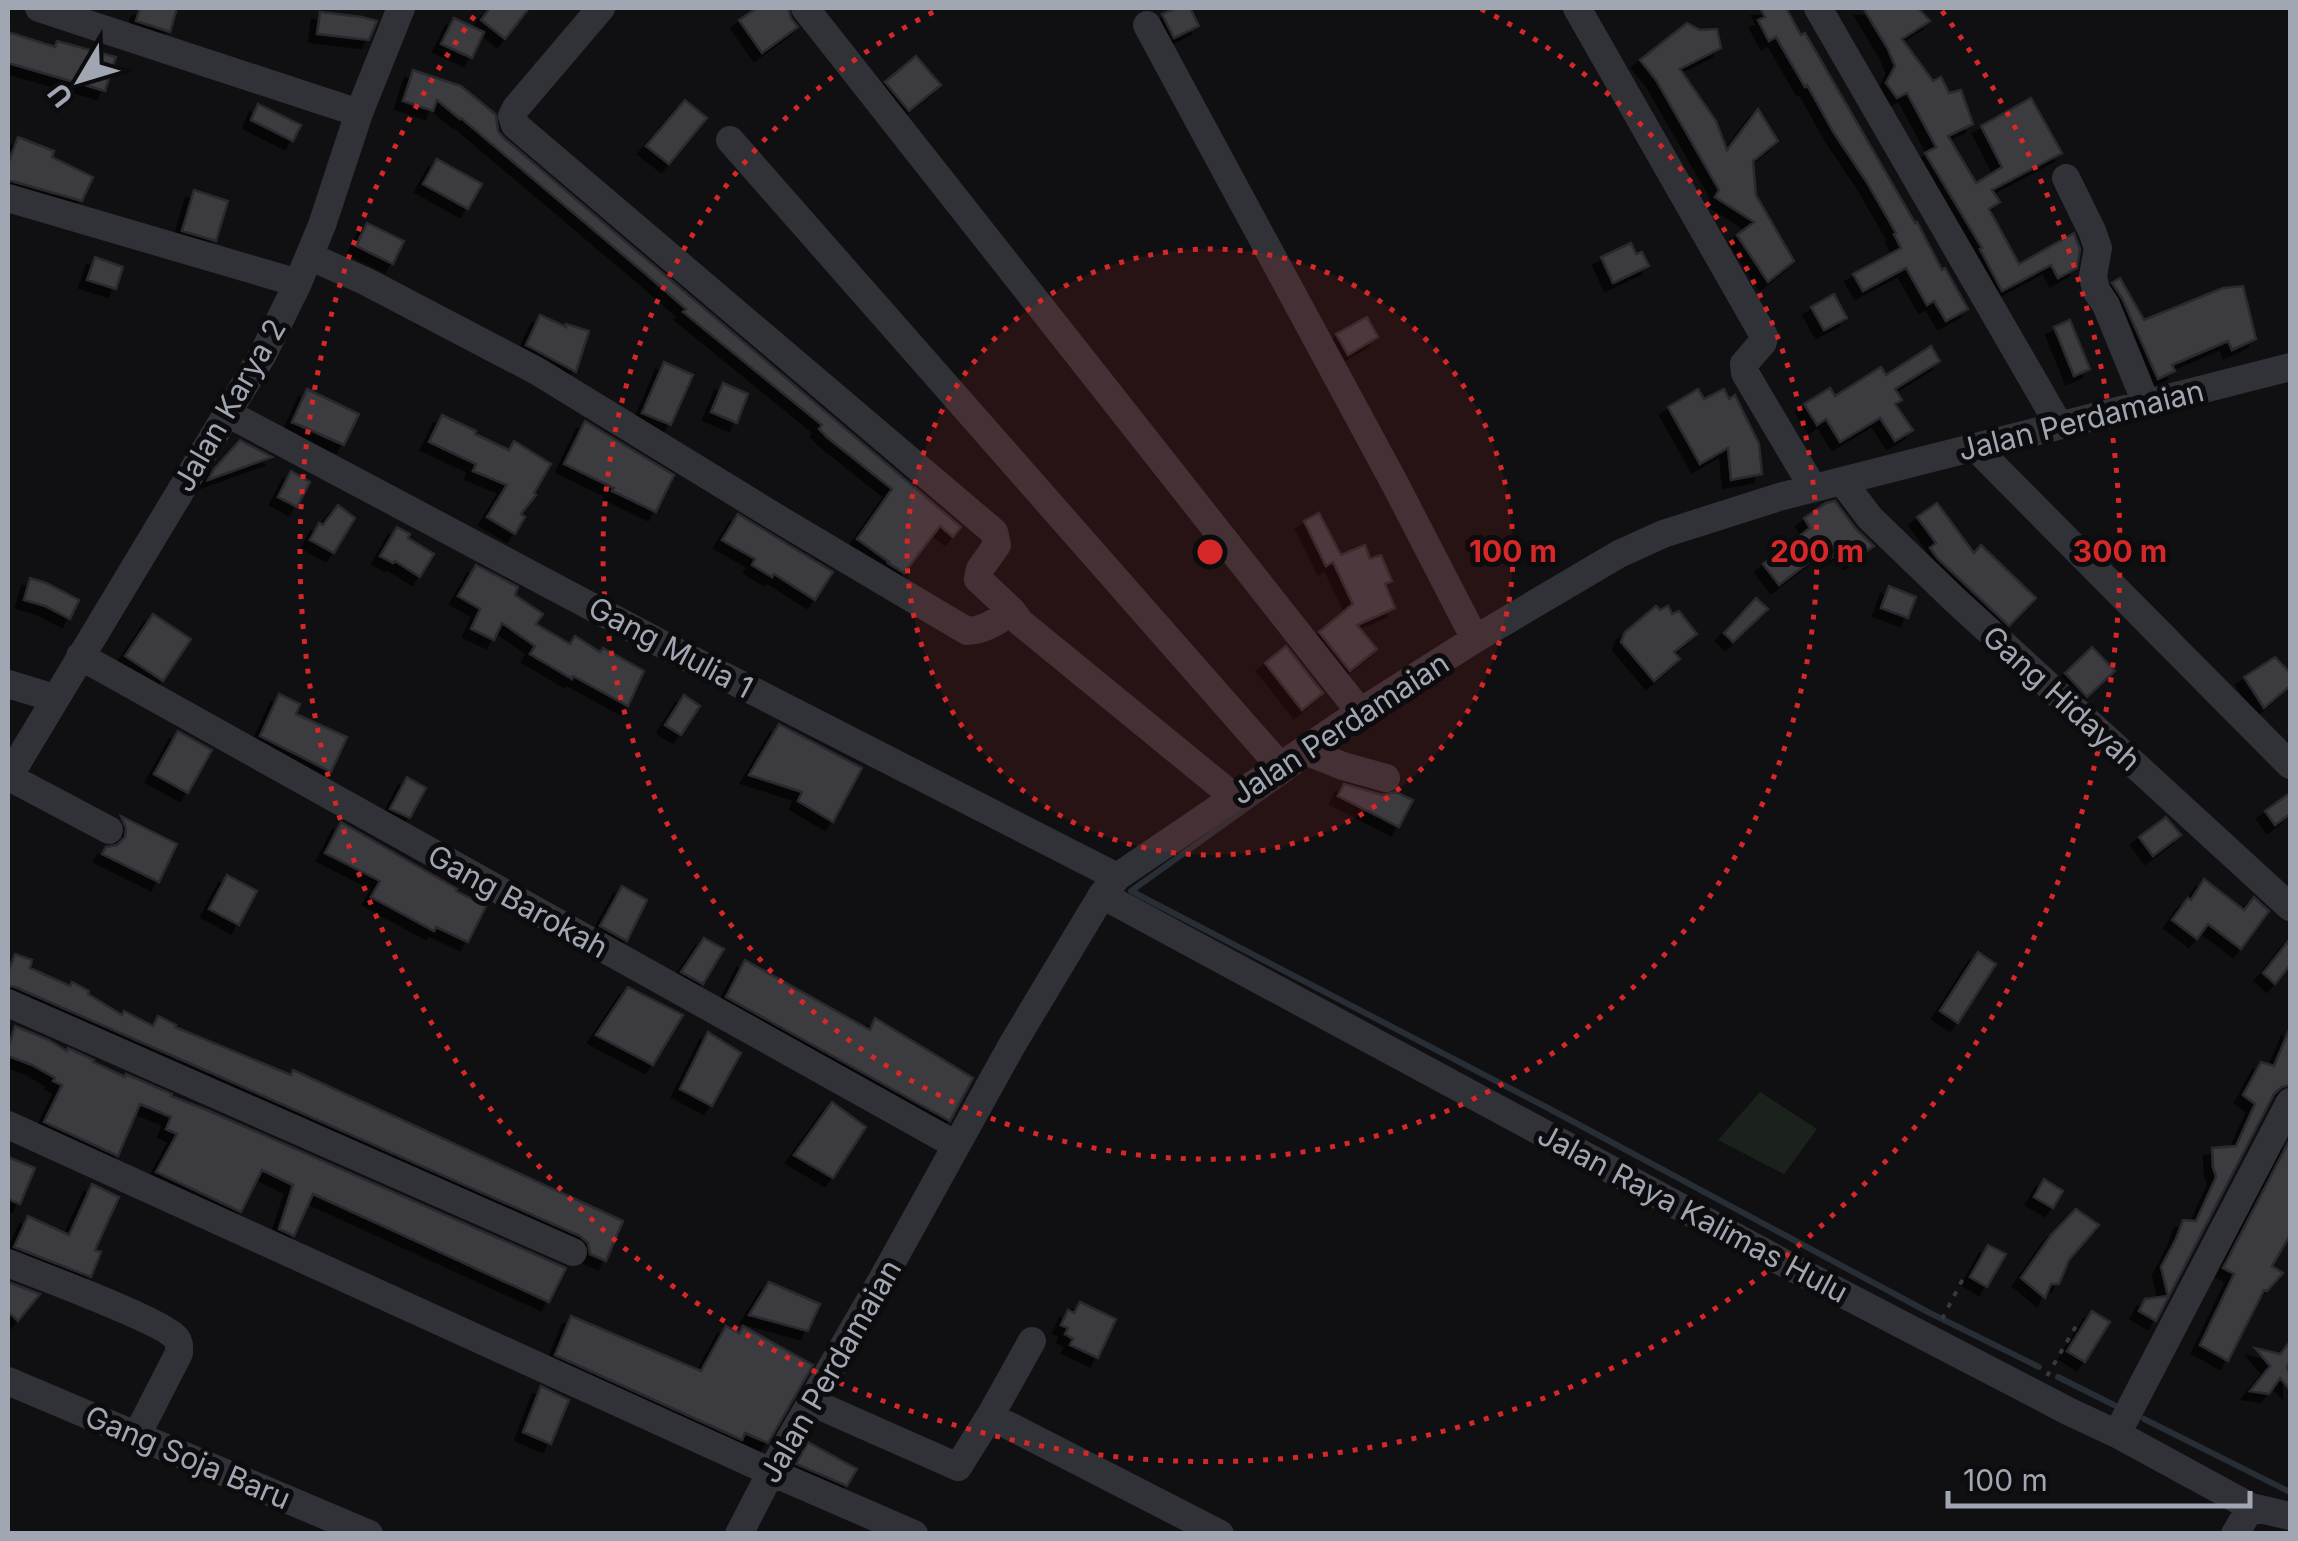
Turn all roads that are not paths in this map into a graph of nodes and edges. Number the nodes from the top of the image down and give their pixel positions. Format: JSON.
{"nodes":[{"id":1,"x":38,"y":8,"type":"edge"},
{"id":2,"x":401,"y":8,"type":"edge"},
{"id":3,"x":601,"y":8,"type":"edge"},
{"id":4,"x":804,"y":8,"type":"edge"},
{"id":5,"x":1577,"y":8,"type":"edge"},
{"id":6,"x":1818,"y":8,"type":"edge"},
{"id":7,"x":1147,"y":25,"type":"dead end"},
{"id":8,"x":359,"y":113,"type":"junction"},
{"id":9,"x":730,"y":140,"type":"dead end"},
{"id":10,"x":2066,"y":178,"type":"dead end"},
{"id":11,"x":8,"y":198,"type":"edge"},
{"id":12,"x":309,"y":256,"type":"junction"},
{"id":13,"x":298,"y":283,"type":"junction"},
{"id":14,"x":2290,"y":367,"type":"edge"},
{"id":15,"x":2146,"y":403,"type":"junction"},
{"id":16,"x":227,"y":413,"type":"junction"},
{"id":17,"x":2059,"y":424,"type":"junction"},
{"id":18,"x":1976,"y":447,"type":"junction"},
{"id":19,"x":1842,"y":481,"type":"junction"},
{"id":20,"x":1814,"y":488,"type":"junction"},
{"id":21,"x":1012,"y":611,"type":"junction"},
{"id":22,"x":1475,"y":639,"type":"junction"},
{"id":23,"x":80,"y":656,"type":"junction"},
{"id":24,"x":8,"y":684,"type":"edge"},
{"id":25,"x":54,"y":698,"type":"junction"},
{"id":26,"x":1360,"y":712,"type":"junction"},
{"id":27,"x":1305,"y":751,"type":"junction"},
{"id":28,"x":2290,"y":765,"type":"edge"},
{"id":29,"x":1280,"y":766,"type":"junction"},
{"id":30,"x":8,"y":777,"type":"edge"},
{"id":31,"x":1386,"y":778,"type":"dead end"},
{"id":32,"x":1234,"y":798,"type":"junction"},
{"id":33,"x":109,"y":830,"type":"dead end"},
{"id":34,"x":1109,"y":886,"type":"junction"},
{"id":35,"x":2290,"y":907,"type":"edge"},
{"id":36,"x":8,"y":1003,"type":"edge"},
{"id":37,"x":2290,"y":1102,"type":"edge"},
{"id":38,"x":8,"y":1126,"type":"edge"},
{"id":39,"x":956,"y":1145,"type":"junction"},
{"id":40,"x":572,"y":1252,"type":"dead end"},
{"id":41,"x":8,"y":1263,"type":"edge"},
{"id":42,"x":1032,"y":1341,"type":"dead end"},
{"id":43,"x":8,"y":1380,"type":"edge"},
{"id":44,"x":811,"y":1402,"type":"junction"},
{"id":45,"x":990,"y":1416,"type":"junction"},
{"id":46,"x":2117,"y":1434,"type":"junction"},
{"id":47,"x":136,"y":1435,"type":"junction"},
{"id":48,"x":771,"y":1472,"type":"junction"},
{"id":49,"x":2251,"y":1507,"type":"junction"},
{"id":50,"x":2290,"y":1516,"type":"edge"},
{"id":51,"x":369,"y":1534,"type":"edge"},
{"id":52,"x":739,"y":1534,"type":"edge"},
{"id":53,"x":914,"y":1534,"type":"edge"},
{"id":54,"x":1220,"y":1534,"type":"edge"},
{"id":55,"x":2235,"y":1534,"type":"edge"}],
"edges":[{"from":1,"to":8,"type":"street"},
{"from":2,"to":8,"type":"street","name":"Jalan Karya 2"},
{"from":3,"to":21,"type":"street"},
{"from":4,"to":26,"type":"street"},
{"from":5,"to":20,"type":"street"},
{"from":6,"to":17,"type":"street"},
{"from":7,"to":22,"type":"street"},
{"from":8,"to":12,"type":"street","name":"Jalan Karya 2"},
{"from":9,"to":29,"type":"street"},
{"from":10,"to":15,"type":"street"},
{"from":11,"to":13,"type":"street"},
{"from":12,"to":13,"type":"street","name":"Jalan Karya 2"},
{"from":12,"to":21,"type":"street"},
{"from":13,"to":16,"type":"street","name":"Jalan Karya 2"},
{"from":14,"to":15,"type":"street","name":"Jalan Perdamaian"},
{"from":15,"to":17,"type":"street","name":"Jalan Perdamaian"},
{"from":16,"to":23,"type":"street","name":"Jalan Karya 2"},
{"from":16,"to":34,"type":"street","name":"Gang Mulia 1"},
{"from":17,"to":18,"type":"street","name":"Jalan Perdamaian"},
{"from":18,"to":19,"type":"street","name":"Jalan Perdamaian"},
{"from":18,"to":28,"type":"street"},
{"from":19,"to":20,"type":"street","name":"Jalan Perdamaian"},
{"from":19,"to":35,"type":"street","name":"Gang Hidayah"},
{"from":20,"to":22,"type":"street","name":"Jalan Perdamaian"},
{"from":21,"to":32,"type":"street"},
{"from":22,"to":26,"type":"street","name":"Jalan Perdamaian"},
{"from":23,"to":25,"type":"street","name":"Jalan Karya 2"},
{"from":23,"to":39,"type":"street","name":"Gang Barokah"},
{"from":24,"to":25,"type":"street"},
{"from":25,"to":30,"type":"street","name":"Jalan Karya 2"},
{"from":26,"to":27,"type":"street","name":"Jalan Perdamaian"},
{"from":27,"to":29,"type":"street","name":"Jalan Perdamaian"},
{"from":27,"to":31,"type":"street"},
{"from":29,"to":32,"type":"street","name":"Jalan Perdamaian"},
{"from":30,"to":33,"type":"street"},
{"from":32,"to":34,"type":"street","name":"Jalan Perdamaian"},
{"from":34,"to":39,"type":"street","name":"Jalan Perdamaian"},
{"from":34,"to":46,"type":"street","name":"Jalan Raya Kalimas Hulu"},
{"from":36,"to":40,"type":"street"},
{"from":37,"to":46,"type":"street"},
{"from":38,"to":48,"type":"street"},
{"from":39,"to":44,"type":"street","name":"Jalan Perdamaian"},
{"from":41,"to":47,"type":"street"},
{"from":42,"to":45,"type":"street"},
{"from":43,"to":47,"type":"street","name":"Gang Soja Baru"},
{"from":44,"to":45,"type":"street"},
{"from":44,"to":48,"type":"street","name":"Jalan Perdamaian"},
{"from":45,"to":54,"type":"street"},
{"from":46,"to":49,"type":"street","name":"Jalan Raya Kalimas Hulu"},
{"from":47,"to":51,"type":"street","name":"Gang Soja Baru"},
{"from":48,"to":52,"type":"street","name":"Jalan Perdamaian"},
{"from":48,"to":53,"type":"street"},
{"from":49,"to":50,"type":"street","name":"Jalan Raya Kalimas Hulu"},
{"from":49,"to":55,"type":"street"}]}
